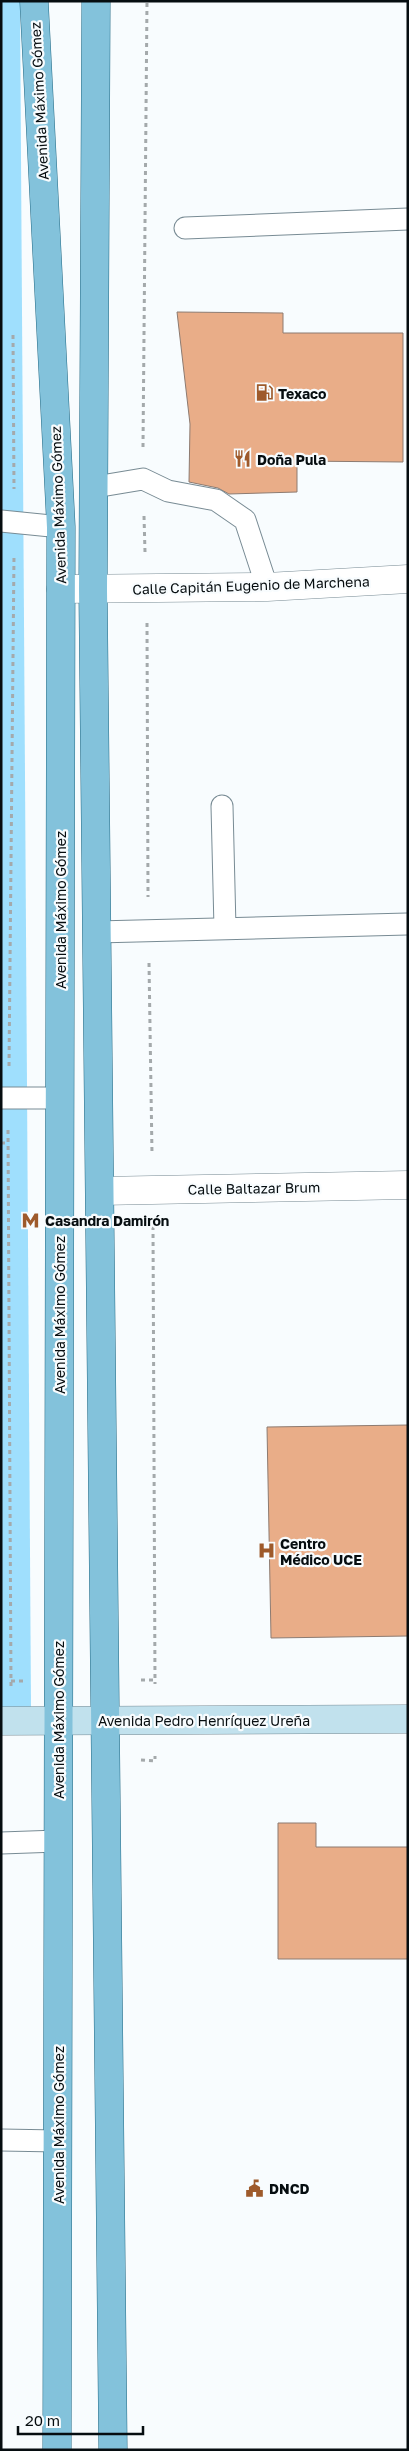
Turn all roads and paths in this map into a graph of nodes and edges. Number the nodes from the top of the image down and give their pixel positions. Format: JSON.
{"nodes":[{"id":1,"x":34,"y":1,"type":"edge"},
{"id":2,"x":96,"y":1,"type":"edge"},
{"id":3,"x":408,"y":219,"type":"edge"},
{"id":4,"x":185,"y":228,"type":"dead end"},
{"id":5,"x":12,"y":326,"type":"dead end"},
{"id":6,"x":95,"y":487,"type":"junction"},
{"id":7,"x":8,"y":521,"type":"edge"},
{"id":8,"x":60,"y":527,"type":"junction"},
{"id":9,"x":408,"y":579,"type":"edge"},
{"id":10,"x":267,"y":586,"type":"junction"},
{"id":11,"x":61,"y":589,"type":"junction"},
{"id":12,"x":93,"y":590,"type":"junction"},
{"id":13,"x":222,"y":806,"type":"dead end"},
{"id":14,"x":407,"y":924,"type":"edge"},
{"id":15,"x":225,"y":928,"type":"junction"},
{"id":16,"x":97,"y":932,"type":"junction"},
{"id":17,"x":5,"y":1097,"type":"edge"},
{"id":18,"x":59,"y":1098,"type":"junction"},
{"id":19,"x":1,"y":1143,"type":"edge"},
{"id":20,"x":8,"y":1143,"type":"junction"},
{"id":21,"x":408,"y":1185,"type":"edge"},
{"id":22,"x":100,"y":1191,"type":"junction"},
{"id":23,"x":408,"y":1719,"type":"edge"},
{"id":24,"x":105,"y":1720,"type":"junction"},
{"id":25,"x":7,"y":1721,"type":"edge"},
{"id":26,"x":58,"y":1721,"type":"junction"},
{"id":27,"x":58,"y":1841,"type":"junction"},
{"id":28,"x":1,"y":1843,"type":"edge"},
{"id":29,"x":1,"y":2140,"type":"edge"},
{"id":30,"x":58,"y":2140,"type":"junction"},
{"id":31,"x":57,"y":2450,"type":"edge"},
{"id":32,"x":113,"y":2450,"type":"edge"}],
"edges":[{"from":1,"to":8,"type":"main road","name":"Avenida Máximo Gómez"},
{"from":2,"to":6,"type":"main road"},
{"from":3,"to":4,"type":"lane"},
{"from":5,"to":7,"type":"path"},
{"from":6,"to":10,"type":"lane"},
{"from":6,"to":12,"type":"main road"},
{"from":7,"to":8,"type":"lane"},
{"from":7,"to":17,"type":"path"},
{"from":8,"to":11,"type":"main road","name":"Avenida Máximo Gómez"},
{"from":9,"to":10,"type":"street","name":"Calle Capitán Eugenio de Marchena"},
{"from":10,"to":12,"type":"street","name":"Calle Capitán Eugenio de Marchena"},
{"from":11,"to":12,"type":"street","name":"Calle Capitán Eugenio de Marchena"},
{"from":11,"to":18,"type":"main road","name":"Avenida Máximo Gómez"},
{"from":12,"to":16,"type":"main road"},
{"from":13,"to":15,"type":"lane"},
{"from":14,"to":15,"type":"lane"},
{"from":15,"to":16,"type":"lane"},
{"from":16,"to":22,"type":"main road"},
{"from":17,"to":18,"type":"lane"},
{"from":17,"to":20,"type":"path"},
{"from":18,"to":26,"type":"main road","name":"Avenida Máximo Gómez"},
{"from":19,"to":20,"type":"path"},
{"from":20,"to":25,"type":"path"},
{"from":21,"to":22,"type":"street","name":"Calle Baltazar Brum"},
{"from":22,"to":24,"type":"main road"},
{"from":23,"to":24,"type":"main road","name":"Avenida Pedro Henríquez Ureña"},
{"from":24,"to":26,"type":"main road","name":"Avenida Pedro Henríquez Ureña"},
{"from":24,"to":32,"type":"main road"},
{"from":25,"to":26,"type":"main road","name":"Avenida Pedro Henríquez Ureña"},
{"from":26,"to":27,"type":"main road","name":"Avenida Máximo Gómez"},
{"from":27,"to":28,"type":"lane"},
{"from":27,"to":30,"type":"main road","name":"Avenida Máximo Gómez"},
{"from":29,"to":30,"type":"lane"},
{"from":30,"to":31,"type":"main road","name":"Avenida Máximo Gómez"}]}
